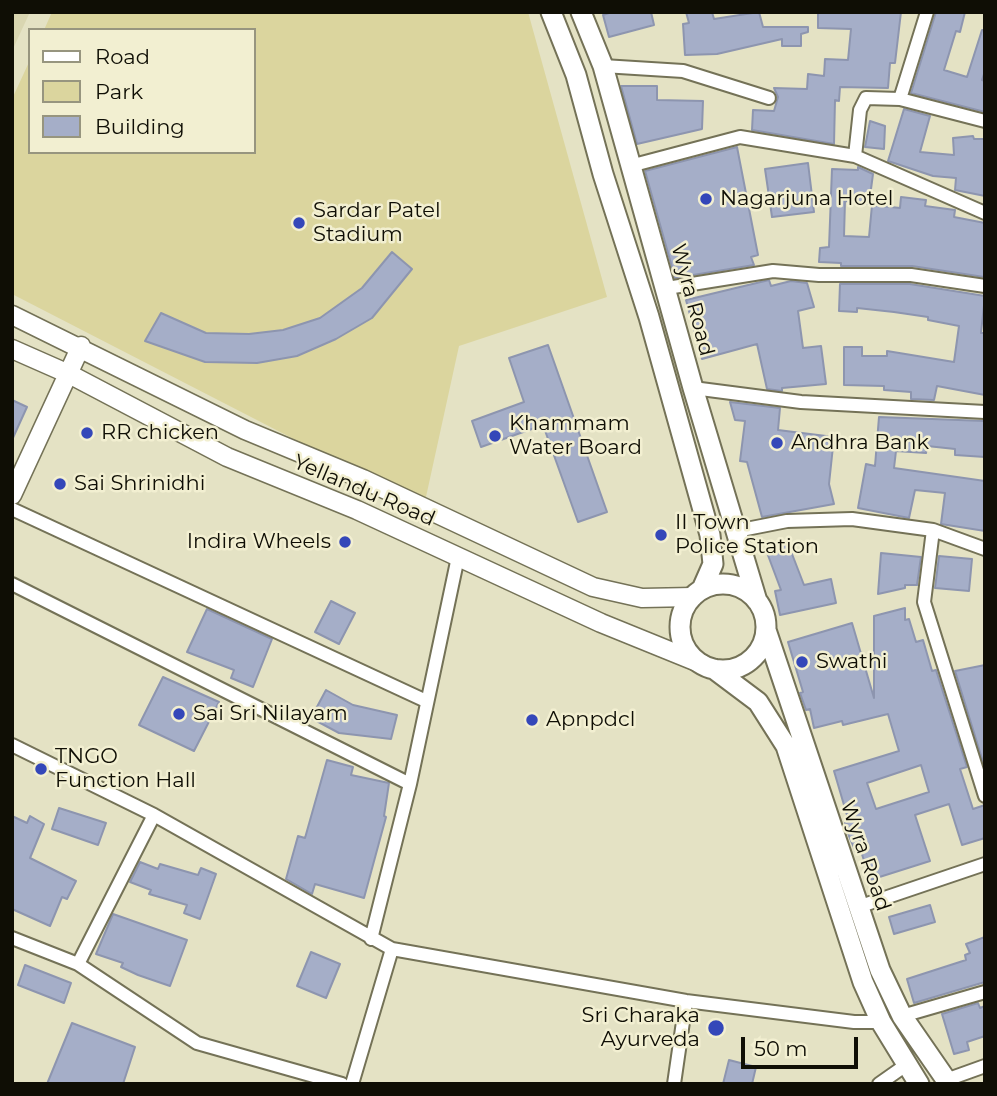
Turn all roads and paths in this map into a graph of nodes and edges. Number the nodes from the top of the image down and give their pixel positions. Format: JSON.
{"nodes":[{"id":1,"x":551,"y":12,"type":"edge"},
{"id":2,"x":581,"y":12,"type":"edge"},
{"id":3,"x":928,"y":12,"type":"edge"},
{"id":4,"x":603,"y":66,"type":"junction"},
{"id":5,"x":769,"y":98,"type":"dead end"},
{"id":6,"x":900,"y":99,"type":"junction"},
{"id":7,"x":985,"y":121,"type":"edge"},
{"id":8,"x":855,"y":156,"type":"junction"},
{"id":9,"x":630,"y":166,"type":"junction"},
{"id":10,"x":985,"y":213,"type":"edge"},
{"id":11,"x":985,"y":286,"type":"edge"},
{"id":12,"x":667,"y":288,"type":"junction"},
{"id":13,"x":12,"y":315,"type":"edge"},
{"id":14,"x":81,"y":346,"type":"junction"},
{"id":15,"x":12,"y":349,"type":"edge"},
{"id":16,"x":71,"y":375,"type":"junction"},
{"id":17,"x":693,"y":388,"type":"junction"},
{"id":18,"x":985,"y":412,"type":"edge"},
{"id":19,"x":12,"y":495,"type":"edge"},
{"id":20,"x":12,"y":509,"type":"edge"},
{"id":21,"x":933,"y":530,"type":"junction"},
{"id":22,"x":736,"y":531,"type":"junction"},
{"id":23,"x":985,"y":549,"type":"edge"},
{"id":24,"x":458,"y":557,"type":"junction"},
{"id":25,"x":12,"y":584,"type":"edge"},
{"id":26,"x":698,"y":593,"type":"junction"},
{"id":27,"x":757,"y":601,"type":"junction"},
{"id":28,"x":766,"y":630,"type":"junction"},
{"id":29,"x":708,"y":667,"type":"junction"},
{"id":30,"x":426,"y":701,"type":"junction"},
{"id":31,"x":12,"y":745,"type":"edge"},
{"id":32,"x":410,"y":784,"type":"junction"},
{"id":33,"x":985,"y":796,"type":"edge"},
{"id":34,"x":154,"y":815,"type":"junction"},
{"id":35,"x":985,"y":864,"type":"edge"},
{"id":36,"x":858,"y":907,"type":"junction"},
{"id":37,"x":12,"y":938,"type":"edge"},
{"id":38,"x":371,"y":939,"type":"junction"},
{"id":39,"x":392,"y":949,"type":"junction"},
{"id":40,"x":78,"y":964,"type":"junction"},
{"id":41,"x":985,"y":992,"type":"edge"},
{"id":42,"x":686,"y":1001,"type":"junction"},
{"id":43,"x":902,"y":1016,"type":"junction"},
{"id":44,"x":881,"y":1022,"type":"junction"},
{"id":45,"x":906,"y":1065,"type":"junction"},
{"id":46,"x":985,"y":1066,"type":"edge"},
{"id":47,"x":947,"y":1082,"type":"edge"},
{"id":48,"x":342,"y":1084,"type":"edge"},
{"id":49,"x":352,"y":1084,"type":"edge"},
{"id":50,"x":674,"y":1084,"type":"edge"},
{"id":51,"x":879,"y":1084,"type":"edge"},
{"id":52,"x":919,"y":1084,"type":"edge"}],
"edges":[{"from":1,"to":26,"type":"main road","name":"Wyra Road"},
{"from":2,"to":4,"type":"main road","name":"Wyra Road"},
{"from":3,"to":6,"type":"street"},
{"from":4,"to":5,"type":"street"},
{"from":4,"to":9,"type":"main road","name":"Wyra Road"},
{"from":6,"to":7,"type":"street"},
{"from":6,"to":8,"type":"street"},
{"from":8,"to":9,"type":"street"},
{"from":8,"to":10,"type":"street"},
{"from":9,"to":12,"type":"main road","name":"Wyra Road"},
{"from":11,"to":12,"type":"street"},
{"from":12,"to":17,"type":"main road","name":"Wyra Road"},
{"from":13,"to":14,"type":"main road","name":"Yellandu Road"},
{"from":14,"to":16,"type":"main road"},
{"from":14,"to":26,"type":"main road","name":"Yellandu Road"},
{"from":15,"to":16,"type":"main road","name":"Yellandu Road"},
{"from":16,"to":19,"type":"main road"},
{"from":16,"to":24,"type":"main road","name":"Yellandu Road"},
{"from":17,"to":18,"type":"street"},
{"from":17,"to":22,"type":"main road","name":"Wyra Road"},
{"from":20,"to":30,"type":"street"},
{"from":21,"to":22,"type":"street"},
{"from":21,"to":23,"type":"street"},
{"from":21,"to":33,"type":"street"},
{"from":22,"to":27,"type":"main road","name":"Wyra Road"},
{"from":24,"to":29,"type":"main road","name":"Yellandu Road"},
{"from":24,"to":30,"type":"street"},
{"from":25,"to":32,"type":"street"},
{"from":26,"to":27,"type":"main road"},
{"from":26,"to":29,"type":"main road","name":"Wyra Road"},
{"from":27,"to":28,"type":"main road","name":"Wyra Road"},
{"from":28,"to":29,"type":"main road"},
{"from":28,"to":36,"type":"main road","name":"Wyra Road"},
{"from":29,"to":44,"type":"main road","name":"Wyra Road"},
{"from":30,"to":32,"type":"street"},
{"from":31,"to":34,"type":"street"},
{"from":32,"to":38,"type":"street"},
{"from":34,"to":38,"type":"street"},
{"from":34,"to":40,"type":"street"},
{"from":35,"to":36,"type":"street"},
{"from":36,"to":43,"type":"main road","name":"Wyra Road"},
{"from":37,"to":40,"type":"street"},
{"from":38,"to":39,"type":"street"},
{"from":39,"to":42,"type":"street"},
{"from":39,"to":49,"type":"street"},
{"from":40,"to":48,"type":"street"},
{"from":41,"to":43,"type":"street"},
{"from":42,"to":44,"type":"street"},
{"from":42,"to":50,"type":"street"},
{"from":43,"to":47,"type":"main road","name":"Wyra Road"},
{"from":44,"to":45,"type":"main road","name":"Wyra Road"},
{"from":45,"to":51,"type":"street"},
{"from":45,"to":52,"type":"main road","name":"Wyra Road"},
{"from":46,"to":47,"type":"street"}]}
